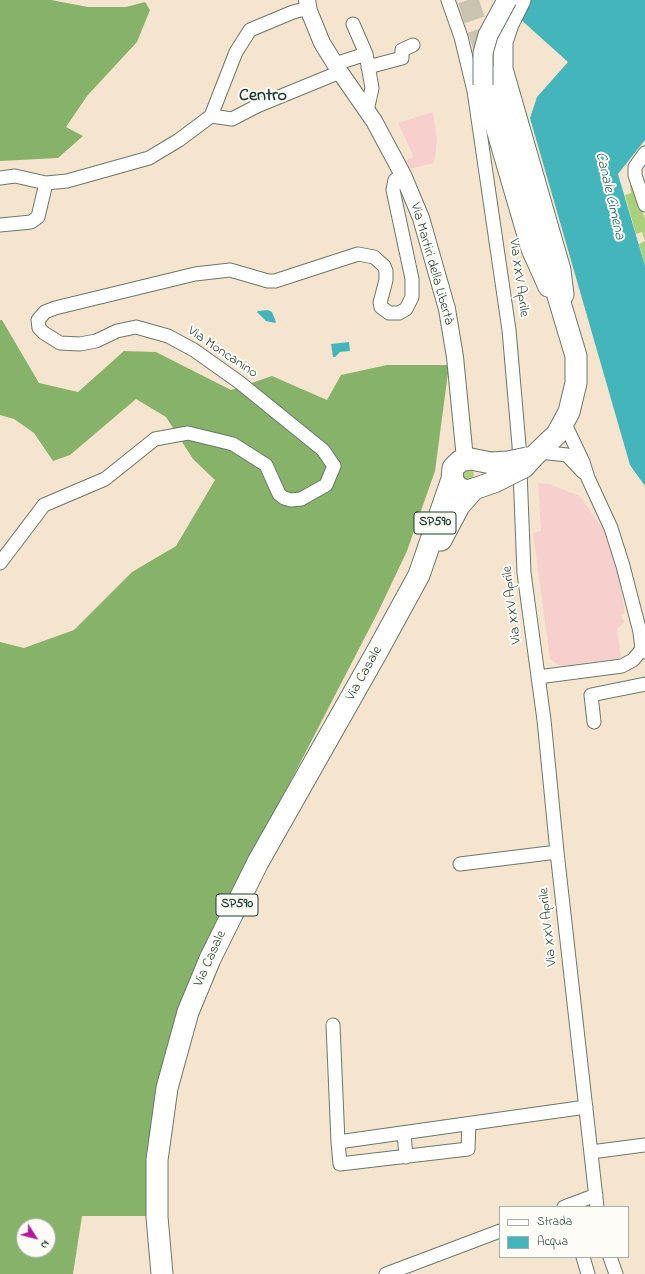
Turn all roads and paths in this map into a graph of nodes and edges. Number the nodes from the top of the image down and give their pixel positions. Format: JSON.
{"nodes":[{"id":1,"x":508,"y":0,"type":"edge"},
{"id":2,"x":521,"y":0,"type":"edge"},
{"id":3,"x":448,"y":1,"type":"edge"},
{"id":4,"x":308,"y":2,"type":"edge"},
{"id":5,"x":353,"y":24,"type":"dead end"},
{"id":6,"x":413,"y":45,"type":"dead end"},
{"id":7,"x":367,"y":60,"type":"junction"},
{"id":8,"x":337,"y":68,"type":"junction"},
{"id":9,"x":488,"y":81,"type":"joint"},
{"id":10,"x":367,"y":111,"type":"junction"},
{"id":11,"x":211,"y":116,"type":"junction"},
{"id":12,"x":645,"y":153,"type":"edge"},
{"id":13,"x":403,"y":176,"type":"junction"},
{"id":14,"x":0,"y":178,"type":"edge"},
{"id":15,"x":46,"y":183,"type":"junction"},
{"id":16,"x":645,"y":205,"type":"edge"},
{"id":17,"x":0,"y":224,"type":"edge"},
{"id":18,"x":568,"y":324,"type":"junction"},
{"id":19,"x":564,"y":422,"type":"junction"},
{"id":20,"x":537,"y":454,"type":"junction"},
{"id":21,"x":479,"y":474,"type":"junction"},
{"id":22,"x":588,"y":478,"type":"junction"},
{"id":23,"x":0,"y":562,"type":"edge"},
{"id":24,"x":422,"y":568,"type":"junction"},
{"id":25,"x":644,"y":650,"type":"edge"},
{"id":26,"x":538,"y":676,"type":"junction"},
{"id":27,"x":645,"y":684,"type":"edge"},
{"id":28,"x":594,"y":722,"type":"dead end"},
{"id":29,"x":557,"y":852,"type":"junction"},
{"id":30,"x":460,"y":864,"type":"dead end"},
{"id":31,"x":333,"y":1025,"type":"dead end"},
{"id":32,"x":586,"y":1107,"type":"junction"},
{"id":33,"x":469,"y":1124,"type":"junction"},
{"id":34,"x":404,"y":1133,"type":"junction"},
{"id":35,"x":338,"y":1142,"type":"junction"},
{"id":36,"x":645,"y":1145,"type":"edge"},
{"id":37,"x":591,"y":1152,"type":"junction"},
{"id":38,"x":406,"y":1157,"type":"junction"},
{"id":39,"x":597,"y":1201,"type":"edge"},
{"id":40,"x":570,"y":1206,"type":"edge"},
{"id":41,"x":499,"y":1231,"type":"edge"},
{"id":42,"x":582,"y":1258,"type":"edge"},
{"id":43,"x":610,"y":1258,"type":"edge"},
{"id":44,"x":162,"y":1274,"type":"edge"},
{"id":45,"x":386,"y":1274,"type":"edge"},
{"id":46,"x":588,"y":1274,"type":"edge"},
{"id":47,"x":616,"y":1274,"type":"edge"}],
"edges":[{"from":1,"to":9,"type":"main road","bridge":true},
{"from":2,"to":18,"type":"main road"},
{"from":3,"to":26,"type":"street","name":"Via XXV Aprile"},
{"from":4,"to":8,"type":"street","name":"Via Martiri della Libertà"},
{"from":4,"to":11,"type":"street"},
{"from":5,"to":7,"type":"street"},
{"from":6,"to":7,"type":"street"},
{"from":7,"to":8,"type":"street"},
{"from":7,"to":10,"type":"street"},
{"from":8,"to":10,"type":"street","name":"Via Martiri della Libertà"},
{"from":8,"to":11,"type":"street"},
{"from":9,"to":18,"type":"main road"},
{"from":10,"to":13,"type":"street","name":"Via Martiri della Libertà"},
{"from":11,"to":15,"type":"street"},
{"from":12,"to":16,"type":"street"},
{"from":13,"to":21,"type":"street","name":"Via Martiri della Libertà"},
{"from":13,"to":23,"type":"street","name":"Via Moncanino"},
{"from":14,"to":15,"type":"street"},
{"from":15,"to":17,"type":"street"},
{"from":18,"to":19,"type":"main road"},
{"from":19,"to":20,"type":"main road"},
{"from":19,"to":22,"type":"street"},
{"from":20,"to":21,"type":"main road","bridge":true},
{"from":20,"to":22,"type":"street"},
{"from":21,"to":24,"type":"main road","number":"SP590"},
{"from":21,"to":24,"type":"main road","number":"SP590"},
{"from":22,"to":25,"type":"street"},
{"from":24,"to":44,"type":"main road","name":"Via Casale","number":"SP590"},
{"from":25,"to":26,"type":"street"},
{"from":26,"to":29,"type":"street","name":"Via XXV Aprile"},
{"from":27,"to":28,"type":"street"},
{"from":29,"to":30,"type":"street"},
{"from":29,"to":32,"type":"street","name":"Via XXV Aprile"},
{"from":31,"to":35,"type":"street"},
{"from":32,"to":33,"type":"street"},
{"from":32,"to":37,"type":"street","name":"Via XXV Aprile"},
{"from":33,"to":34,"type":"street"},
{"from":33,"to":38,"type":"street"},
{"from":34,"to":35,"type":"street"},
{"from":34,"to":38,"type":"street"},
{"from":35,"to":38,"type":"street"},
{"from":36,"to":37,"type":"street"},
{"from":37,"to":39,"type":"street","name":"Via XXV Aprile"},
{"from":39,"to":40,"type":"street"},
{"from":41,"to":45,"type":"street"},
{"from":42,"to":46,"type":"street"},
{"from":43,"to":47,"type":"street"}]}
